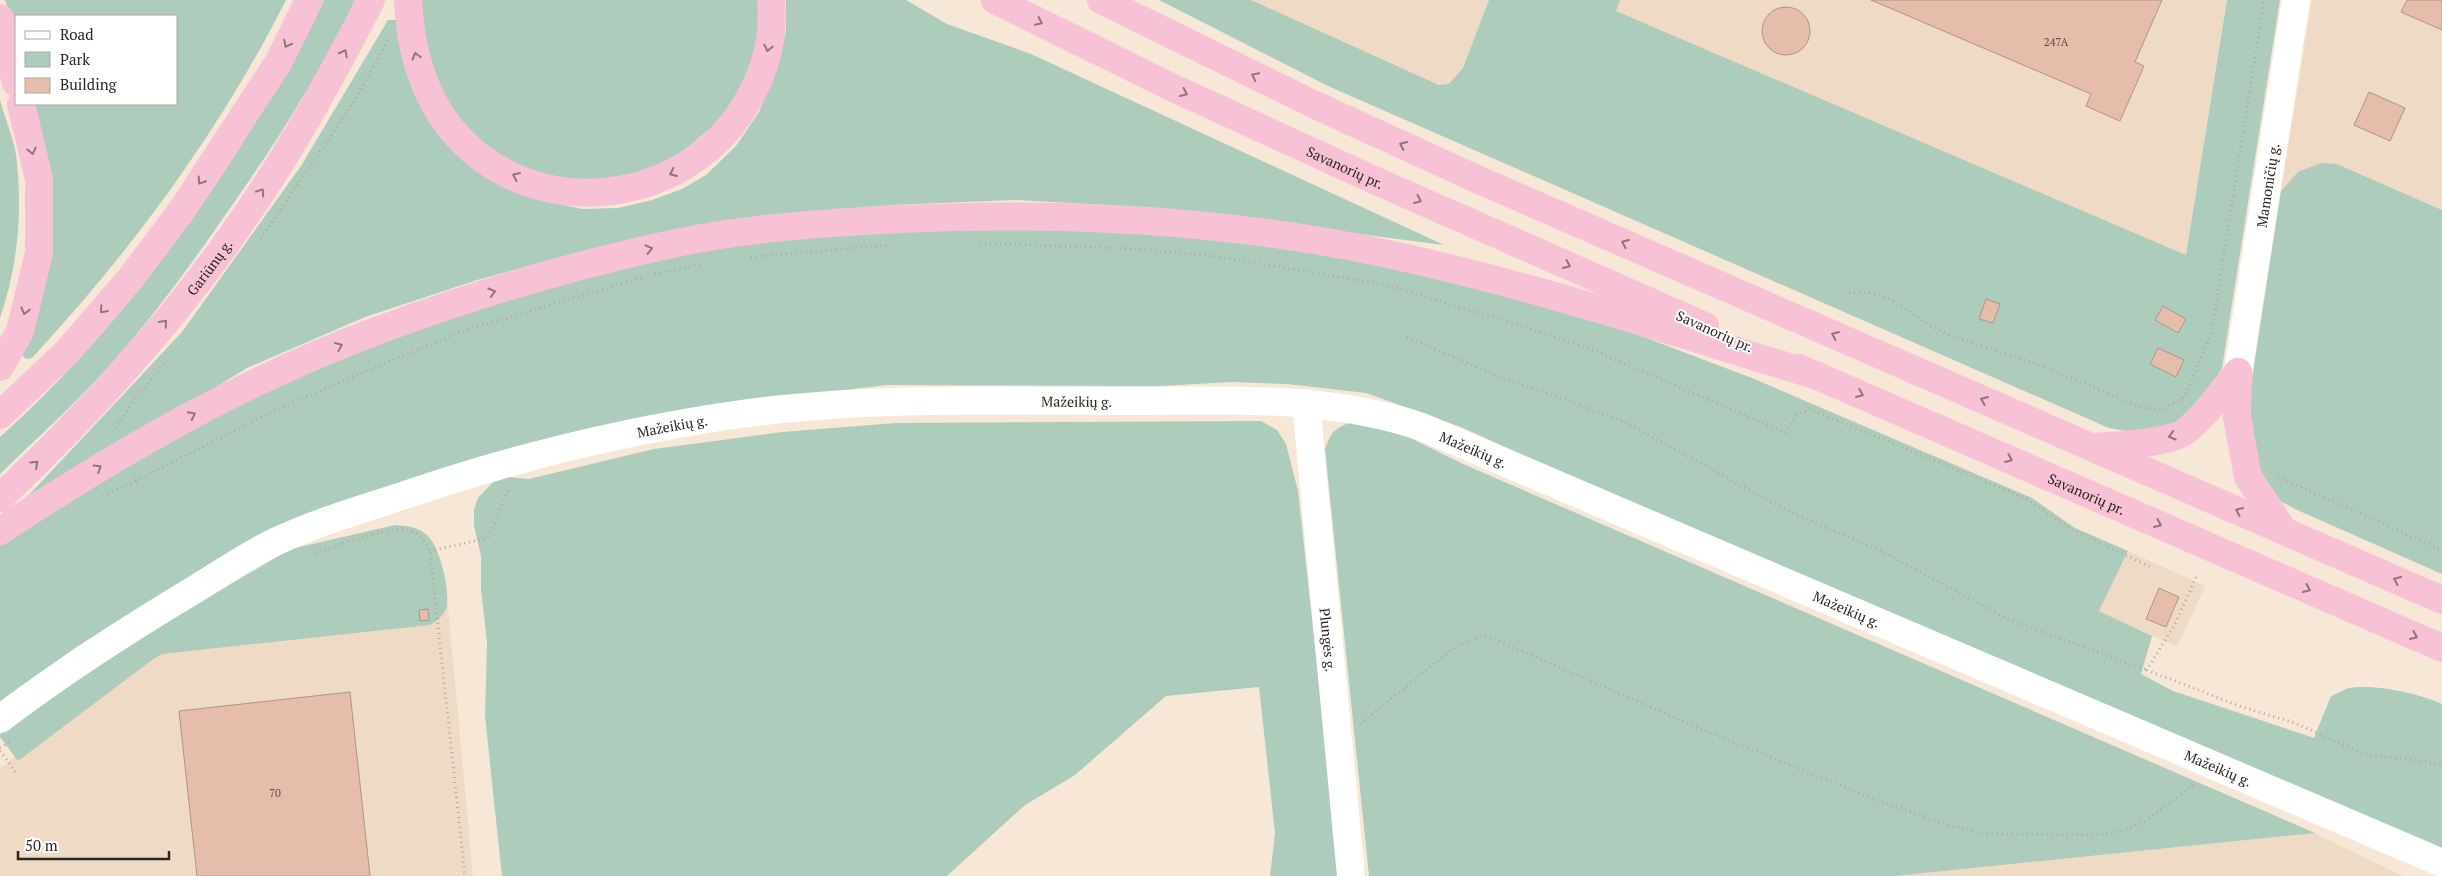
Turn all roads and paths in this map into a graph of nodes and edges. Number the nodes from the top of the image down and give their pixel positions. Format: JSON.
{"nodes":[{"id":1,"x":309,"y":0,"type":"edge"},
{"id":2,"x":371,"y":0,"type":"edge"},
{"id":3,"x":408,"y":0,"type":"edge"},
{"id":4,"x":771,"y":0,"type":"edge"},
{"id":5,"x":995,"y":0,"type":"edge"},
{"id":6,"x":1101,"y":0,"type":"edge"},
{"id":7,"x":2264,"y":0,"type":"edge"},
{"id":8,"x":2296,"y":0,"type":"edge"},
{"id":9,"x":0,"y":18,"type":"edge"},
{"id":10,"x":15,"y":79,"type":"edge"},
{"id":11,"x":21,"y":105,"type":"edge"},
{"id":12,"x":973,"y":242,"type":"dead end"},
{"id":13,"x":896,"y":245,"type":"dead end"},
{"id":14,"x":750,"y":257,"type":"dead end"},
{"id":15,"x":711,"y":262,"type":"dead end"},
{"id":16,"x":1849,"y":293,"type":"dead end"},
{"id":17,"x":1408,"y":337,"type":"dead end"},
{"id":18,"x":0,"y":367,"type":"edge"},
{"id":19,"x":2238,"y":372,"type":"junction"},
{"id":20,"x":1815,"y":375,"type":"junction"},
{"id":21,"x":2182,"y":398,"type":"junction"},
{"id":22,"x":1306,"y":403,"type":"junction"},
{"id":23,"x":2209,"y":406,"type":"junction"},
{"id":24,"x":0,"y":414,"type":"edge"},
{"id":25,"x":2093,"y":448,"type":"junction"},
{"id":26,"x":519,"y":460,"type":"junction"},
{"id":27,"x":2274,"y":475,"type":"dead end"},
{"id":28,"x":136,"y":481,"type":"dead end"},
{"id":29,"x":0,"y":498,"type":"edge"},
{"id":30,"x":2283,"y":530,"type":"junction"},
{"id":31,"x":0,"y":531,"type":"edge"},
{"id":32,"x":2442,"y":550,"type":"edge"},
{"id":33,"x":430,"y":551,"type":"junction"},
{"id":34,"x":312,"y":553,"type":"dead end"},
{"id":35,"x":2153,"y":568,"type":"dead end"},
{"id":36,"x":2196,"y":577,"type":"dead end"},
{"id":37,"x":2442,"y":600,"type":"edge"},
{"id":38,"x":2442,"y":648,"type":"edge"},
{"id":39,"x":2147,"y":670,"type":"junction"},
{"id":40,"x":7,"y":728,"type":"edge"},
{"id":41,"x":1337,"y":743,"type":"junction"},
{"id":42,"x":0,"y":750,"type":"edge"},
{"id":43,"x":2442,"y":766,"type":"edge"},
{"id":44,"x":2216,"y":768,"type":"junction"},
{"id":45,"x":18,"y":775,"type":"dead end"},
{"id":46,"x":2442,"y":863,"type":"edge"},
{"id":47,"x":465,"y":876,"type":"edge"},
{"id":48,"x":1350,"y":876,"type":"edge"}],
"edges":[{"from":1,"to":24,"type":"highway","one_way":true},
{"from":29,"to":2,"type":"highway","name":"Gariūnų g.","one_way":true},
{"from":4,"to":3,"type":"highway","one_way":true},
{"from":5,"to":20,"type":"highway","name":"Savanorių pr.","one_way":true},
{"from":25,"to":6,"type":"highway","one_way":true},
{"from":7,"to":21,"type":"path"},
{"from":8,"to":19,"type":"street","name":"Mamoničių g."},
{"from":9,"to":10,"type":"highway"},
{"from":11,"to":18,"type":"highway","one_way":true},
{"from":12,"to":35,"type":"path"},
{"from":13,"to":14,"type":"path"},
{"from":15,"to":28,"type":"path"},
{"from":16,"to":21,"type":"path"},
{"from":17,"to":39,"type":"path"},
{"from":19,"to":23,"type":"highway"},
{"from":19,"to":30,"type":"highway"},
{"from":31,"to":20,"type":"highway","one_way":true},
{"from":20,"to":38,"type":"highway","name":"Savanorių pr.","one_way":true},
{"from":21,"to":23,"type":"path"},
{"from":22,"to":26,"type":"street","name":"Mažeikių g."},
{"from":22,"to":41,"type":"street","name":"Plungės g."},
{"from":22,"to":44,"type":"street","name":"Mažeikių g."},
{"from":23,"to":25,"type":"highway","one_way":true},
{"from":30,"to":25,"type":"highway","one_way":true},
{"from":26,"to":33,"type":"path"},
{"from":26,"to":40,"type":"street","name":"Mažeikių g."},
{"from":27,"to":32,"type":"path"},
{"from":37,"to":30,"type":"highway","one_way":true},
{"from":33,"to":34,"type":"path"},
{"from":33,"to":47,"type":"path"},
{"from":36,"to":39,"type":"path"},
{"from":39,"to":43,"type":"path"},
{"from":40,"to":42,"type":"path"},
{"from":41,"to":44,"type":"path"},
{"from":41,"to":48,"type":"street","name":"Plungės g."},
{"from":42,"to":45,"type":"path"},
{"from":44,"to":46,"type":"street","name":"Mažeikių g."}]}
